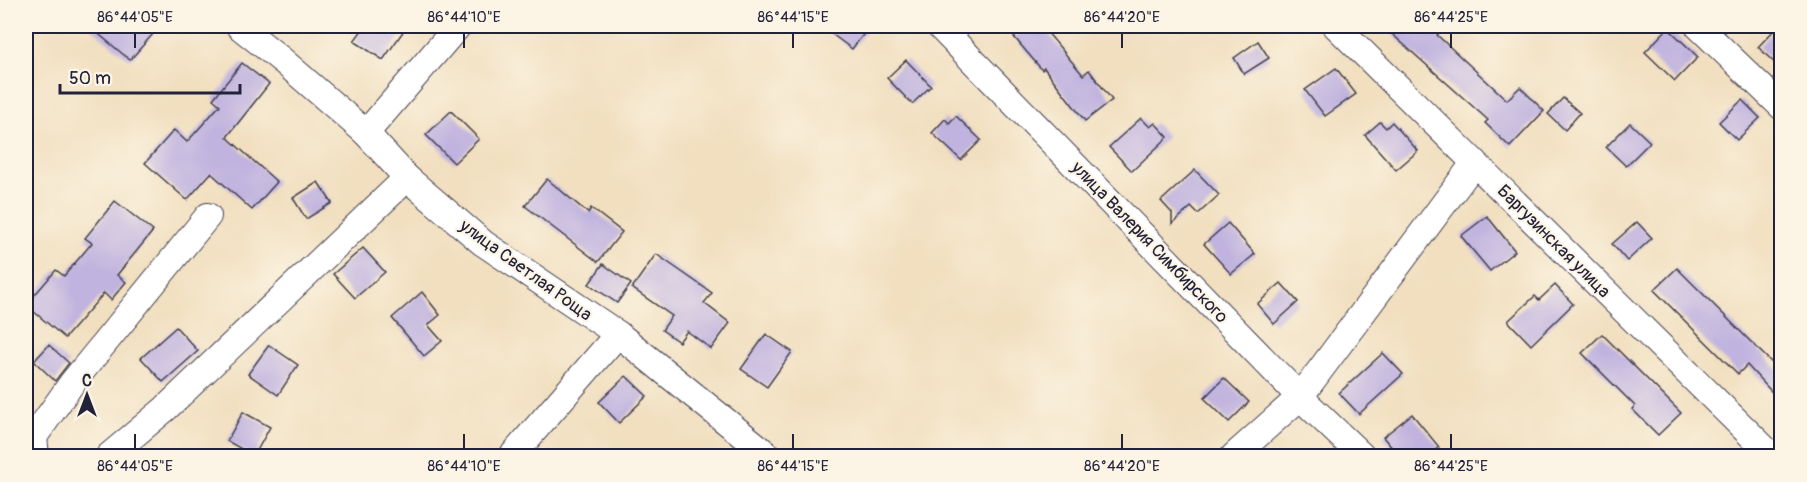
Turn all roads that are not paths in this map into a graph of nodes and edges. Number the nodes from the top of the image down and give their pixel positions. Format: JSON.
{"nodes":[{"id":1,"x":239,"y":26,"type":"edge"},
{"id":2,"x":458,"y":26,"type":"edge"},
{"id":3,"x":939,"y":26,"type":"edge"},
{"id":4,"x":1336,"y":26,"type":"edge"},
{"id":5,"x":1698,"y":26,"type":"edge"},
{"id":6,"x":1782,"y":107,"type":"edge"},
{"id":7,"x":366,"y":133,"type":"junction"},
{"id":8,"x":1475,"y":162,"type":"junction"},
{"id":9,"x":407,"y":178,"type":"junction"},
{"id":10,"x":208,"y":216,"type":"dead end"},
{"id":11,"x":618,"y":334,"type":"junction"},
{"id":12,"x":1300,"y":397,"type":"junction"},
{"id":13,"x":36,"y":456,"type":"edge"},
{"id":14,"x":109,"y":456,"type":"edge"},
{"id":15,"x":512,"y":456,"type":"edge"},
{"id":16,"x":769,"y":456,"type":"edge"},
{"id":17,"x":1233,"y":456,"type":"edge"},
{"id":18,"x":1362,"y":456,"type":"edge"},
{"id":19,"x":1772,"y":456,"type":"edge"}],
"edges":[{"from":1,"to":7,"type":"street","name":"улица Светлая Роща"},
{"from":2,"to":7,"type":"street"},
{"from":3,"to":12,"type":"street","name":"улица Валерия Симбирского"},
{"from":4,"to":8,"type":"street","name":"Баргузинская улица"},
{"from":5,"to":6,"type":"street"},
{"from":7,"to":9,"type":"street","name":"улица Светлая Роща"},
{"from":8,"to":12,"type":"street"},
{"from":8,"to":19,"type":"street","name":"Баргузинская улица"},
{"from":9,"to":11,"type":"street","name":"улица Светлая Роща"},
{"from":9,"to":14,"type":"street"},
{"from":10,"to":13,"type":"street"},
{"from":11,"to":15,"type":"street"},
{"from":11,"to":16,"type":"street","name":"улица Светлая Роща"},
{"from":12,"to":17,"type":"street"},
{"from":12,"to":18,"type":"street","name":"улица Валерия Симбирского"}]}
